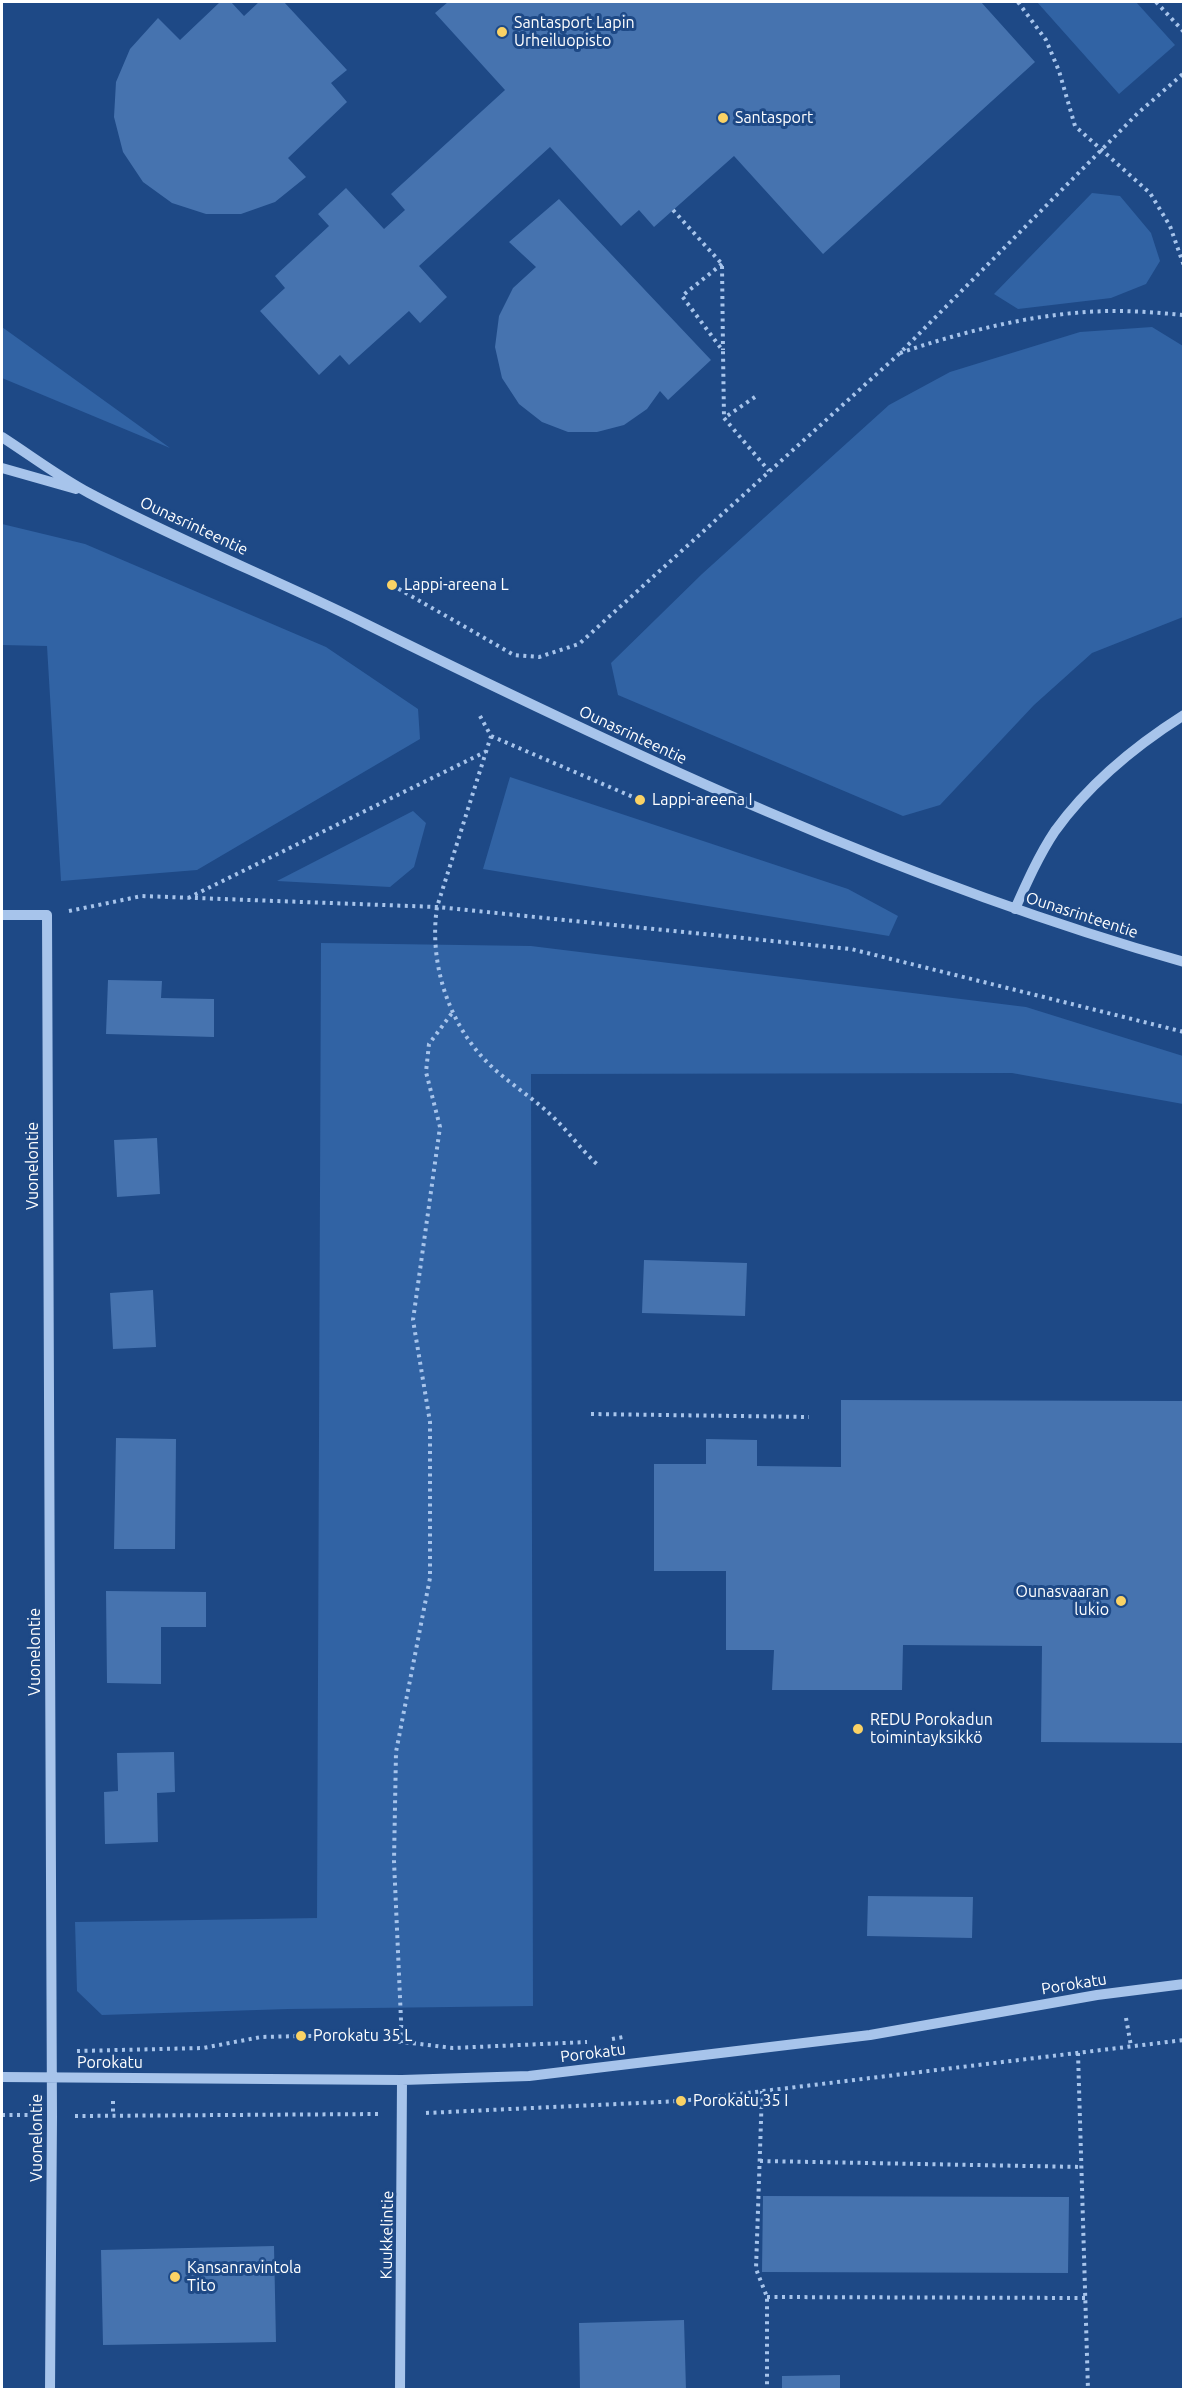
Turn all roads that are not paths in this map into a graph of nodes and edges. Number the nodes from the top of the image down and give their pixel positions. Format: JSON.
{"nodes":[{"id":1,"x":2,"y":437,"type":"edge"},
{"id":2,"x":2,"y":468,"type":"edge"},
{"id":3,"x":88,"y":492,"type":"junction"},
{"id":4,"x":1184,"y":715,"type":"edge"},
{"id":5,"x":1015,"y":909,"type":"junction"},
{"id":6,"x":2,"y":915,"type":"edge"},
{"id":7,"x":1184,"y":962,"type":"edge"},
{"id":8,"x":1184,"y":1984,"type":"edge"},
{"id":9,"x":2,"y":2077,"type":"edge"},
{"id":10,"x":52,"y":2078,"type":"junction"},
{"id":11,"x":402,"y":2080,"type":"junction"},
{"id":12,"x":50,"y":2390,"type":"edge"},
{"id":13,"x":400,"y":2390,"type":"edge"}],
"edges":[{"from":1,"to":3,"type":"street","name":"Ounasrinteentie"},
{"from":2,"to":3,"type":"street","name":"Ounasrinteentie"},
{"from":3,"to":5,"type":"street","name":"Ounasrinteentie"},
{"from":4,"to":5,"type":"street"},
{"from":5,"to":7,"type":"street","name":"Ounasrinteentie"},
{"from":6,"to":10,"type":"street","name":"Vuonelontie"},
{"from":8,"to":11,"type":"street","name":"Porokatu"},
{"from":9,"to":10,"type":"street","name":"Porokatu"},
{"from":10,"to":11,"type":"street","name":"Porokatu"},
{"from":10,"to":12,"type":"street","name":"Vuonelontie"},
{"from":11,"to":13,"type":"street","name":"Kuukkelintie"}]}
